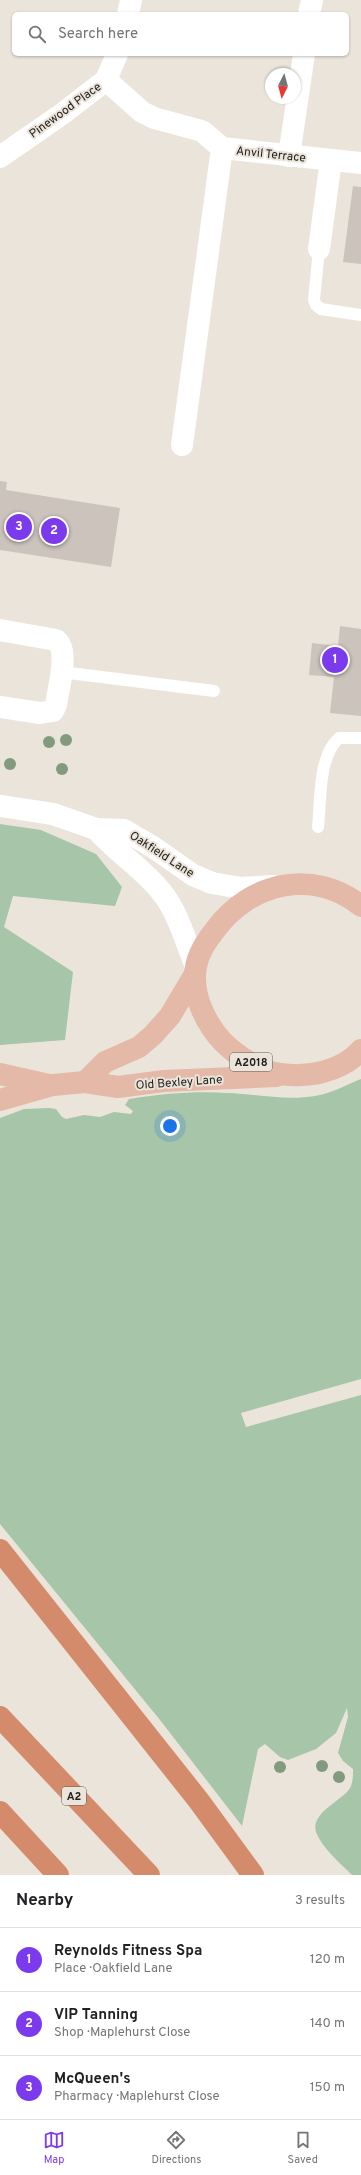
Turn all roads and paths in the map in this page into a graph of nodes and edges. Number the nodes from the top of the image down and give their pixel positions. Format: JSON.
{"nodes":[{"id":1,"x":131,"y":0,"type":"edge"},
{"id":2,"x":312,"y":0,"type":"edge"},
{"id":3,"x":128,"y":12,"type":"edge"},
{"id":4,"x":310,"y":12,"type":"edge"},
{"id":5,"x":116,"y":56,"type":"edge"},
{"id":6,"x":304,"y":56,"type":"edge"},
{"id":7,"x":106,"y":80,"type":"junction"},
{"id":8,"x":222,"y":148,"type":"junction"},
{"id":9,"x":289,"y":156,"type":"junction"},
{"id":10,"x":0,"y":157,"type":"edge"},
{"id":11,"x":331,"y":160,"type":"junction"},
{"id":12,"x":361,"y":163,"type":"edge"},
{"id":13,"x":319,"y":249,"type":"joint"},
{"id":14,"x":361,"y":315,"type":"edge"},
{"id":15,"x":182,"y":445,"type":"dead end"},
{"id":16,"x":0,"y":630,"type":"edge"},
{"id":17,"x":61,"y":672,"type":"junction"},
{"id":18,"x":214,"y":691,"type":"dead end"},
{"id":19,"x":0,"y":706,"type":"edge"},
{"id":20,"x":361,"y":738,"type":"edge"},
{"id":21,"x":0,"y":806,"type":"edge"},
{"id":22,"x":318,"y":827,"type":"dead end"},
{"id":23,"x":96,"y":829,"type":"junction"},
{"id":24,"x":274,"y":886,"type":"junction"},
{"id":25,"x":361,"y":906,"type":"edge"},
{"id":26,"x":196,"y":970,"type":"junction"},
{"id":27,"x":361,"y":1050,"type":"edge"},
{"id":28,"x":0,"y":1074,"type":"edge"},
{"id":29,"x":298,"y":1076,"type":"junction"},
{"id":30,"x":85,"y":1082,"type":"junction"},
{"id":31,"x":53,"y":1085,"type":"junction"},
{"id":32,"x":0,"y":1100,"type":"edge"},
{"id":33,"x":0,"y":1550,"type":"edge"},
{"id":34,"x":0,"y":1717,"type":"edge"},
{"id":35,"x":0,"y":1812,"type":"edge"},
{"id":36,"x":58,"y":1875,"type":"edge"},
{"id":37,"x":149,"y":1875,"type":"edge"},
{"id":38,"x":253,"y":1875,"type":"edge"}],
"edges":[{"from":1,"to":3,"type":"street"},
{"from":2,"to":4,"type":"street"},
{"from":5,"to":7,"type":"street","name":"Pinewood Place"},
{"from":6,"to":9,"type":"street"},
{"from":7,"to":8,"type":"street","name":"Anvil Terrace"},
{"from":7,"to":10,"type":"street","name":"Pinewood Place"},
{"from":8,"to":9,"type":"street","name":"Anvil Terrace"},
{"from":8,"to":15,"type":"street"},
{"from":9,"to":11,"type":"street","name":"Anvil Terrace"},
{"from":11,"to":12,"type":"street","name":"Anvil Terrace"},
{"from":11,"to":13,"type":"street"},
{"from":13,"to":14,"type":"lane"},
{"from":16,"to":17,"type":"street"},
{"from":17,"to":18,"type":"lane"},
{"from":17,"to":19,"type":"street"},
{"from":20,"to":22,"type":"lane"},
{"from":21,"to":23,"type":"street","name":"Oakfield Lane"},
{"from":23,"to":24,"type":"street","name":"Oakfield Lane"},
{"from":23,"to":26,"type":"street","name":"Oakfield Lane"},
{"from":24,"to":25,"type":"main road"},
{"from":24,"to":26,"type":"main road"},
{"from":26,"to":29,"type":"main road","number":"A2018"},
{"from":26,"to":30,"type":"main road"},
{"from":27,"to":29,"type":"main road","number":"A2018"},
{"from":28,"to":31,"type":"main road","name":"Old Bexley Lane","number":"A2018"},
{"from":29,"to":30,"type":"main road","name":"Old Bexley Lane","number":"A2018"},
{"from":30,"to":31,"type":"main road","name":"Old Bexley Lane","number":"A2018"},
{"from":31,"to":32,"type":"main road","name":"Old Bexley Lane","number":"A2018"},
{"from":33,"to":38,"type":"highway"},
{"from":34,"to":37,"type":"highway","number":"A2"},
{"from":35,"to":36,"type":"highway"}]}
